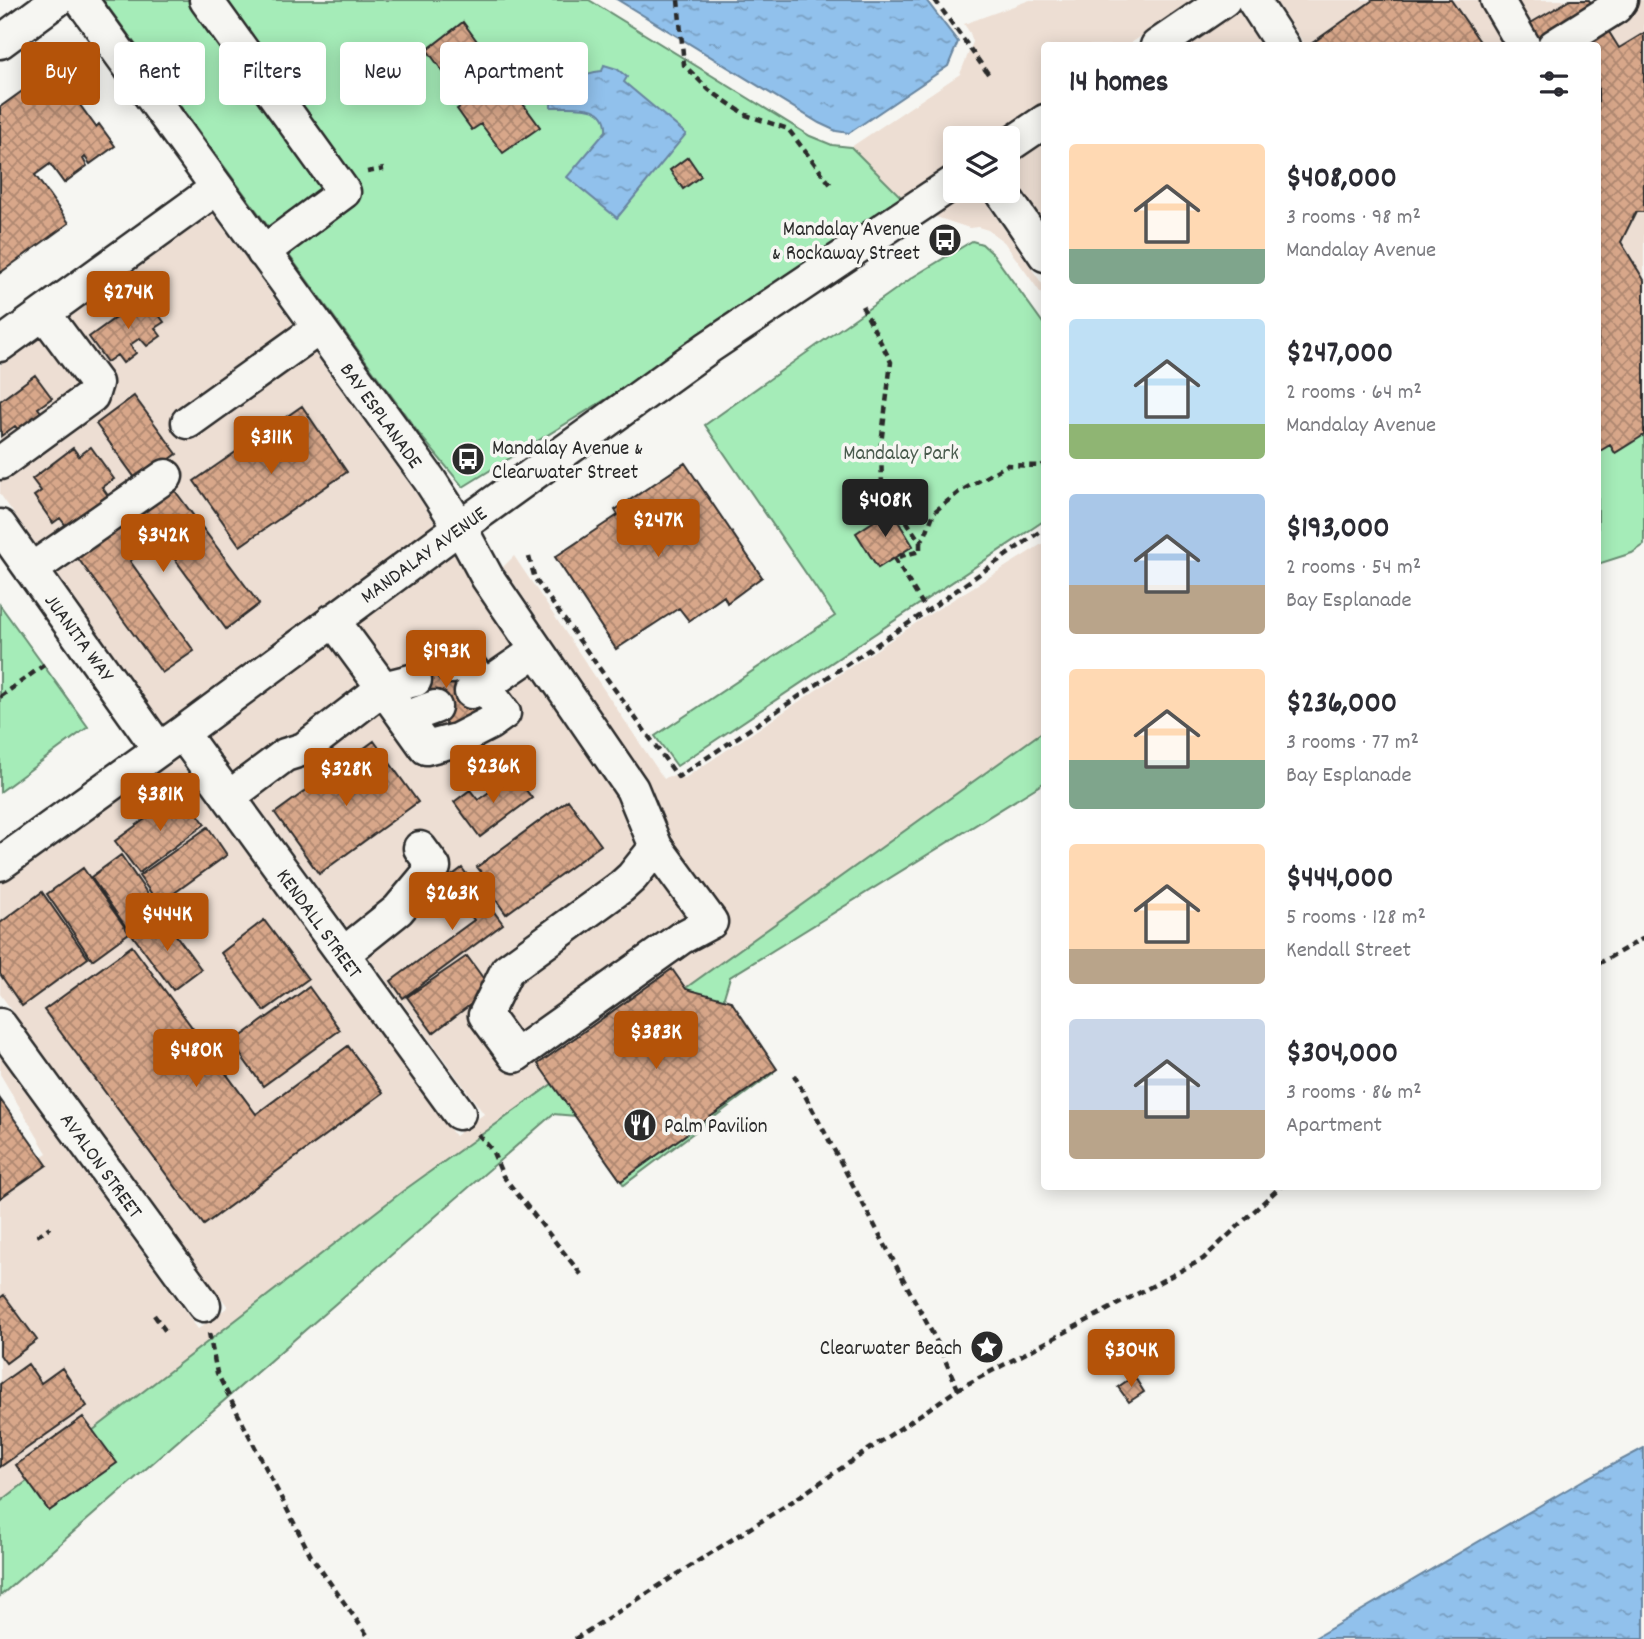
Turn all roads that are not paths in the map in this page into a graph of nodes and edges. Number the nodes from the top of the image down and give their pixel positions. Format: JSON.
{"nodes":[{"id":1,"x":57,"y":0,"type":"edge"},
{"id":2,"x":80,"y":0,"type":"edge"},
{"id":3,"x":206,"y":0,"type":"edge"},
{"id":4,"x":1224,"y":0,"type":"edge"},
{"id":5,"x":1253,"y":0,"type":"edge"},
{"id":6,"x":1497,"y":0,"type":"edge"},
{"id":7,"x":1621,"y":0,"type":"edge"},
{"id":8,"x":0,"y":42,"type":"edge"},
{"id":9,"x":1163,"y":42,"type":"edge"},
{"id":10,"x":1280,"y":42,"type":"edge"},
{"id":11,"x":1522,"y":42,"type":"edge"},
{"id":12,"x":1561,"y":42,"type":"edge"},
{"id":13,"x":1041,"y":124,"type":"edge"},
{"id":14,"x":1020,"y":138,"type":"edge"},
{"id":15,"x":217,"y":188,"type":"junction"},
{"id":16,"x":943,"y":190,"type":"edge"},
{"id":17,"x":1009,"y":203,"type":"edge"},
{"id":18,"x":1041,"y":249,"type":"edge"},
{"id":19,"x":263,"y":253,"type":"junction"},
{"id":20,"x":44,"y":313,"type":"junction"},
{"id":21,"x":319,"y":328,"type":"junction"},
{"id":22,"x":0,"y":345,"type":"edge"},
{"id":23,"x":188,"y":422,"type":"dead end"},
{"id":24,"x":0,"y":463,"type":"edge"},
{"id":25,"x":166,"y":475,"type":"dead end"},
{"id":26,"x":0,"y":526,"type":"edge"},
{"id":27,"x":460,"y":527,"type":"junction"},
{"id":28,"x":31,"y":570,"type":"junction"},
{"id":29,"x":333,"y":620,"type":"junction"},
{"id":30,"x":537,"y":650,"type":"junction"},
{"id":31,"x":452,"y":667,"type":"dead end"},
{"id":32,"x":415,"y":680,"type":"dead end"},
{"id":33,"x":383,"y":688,"type":"junction"},
{"id":34,"x":478,"y":689,"type":"junction"},
{"id":35,"x":435,"y":707,"type":"dead end"},
{"id":36,"x":405,"y":718,"type":"junction"},
{"id":37,"x":170,"y":741,"type":"junction"},
{"id":38,"x":229,"y":797,"type":"junction"},
{"id":39,"x":656,"y":847,"type":"junction"},
{"id":40,"x":420,"y":848,"type":"dead end"},
{"id":41,"x":0,"y":864,"type":"edge"},
{"id":42,"x":343,"y":954,"type":"junction"},
{"id":43,"x":0,"y":1025,"type":"edge"},
{"id":44,"x":459,"y":1112,"type":"road end"},
{"id":45,"x":204,"y":1305,"type":"road end"}],
"edges":[{"from":1,"to":8,"type":"street"},
{"from":2,"to":15,"type":"street","name":"BAY ESPLANADE"},
{"from":3,"to":19,"type":"street"},
{"from":4,"to":9,"type":"street"},
{"from":5,"to":10,"type":"street"},
{"from":6,"to":11,"type":"street"},
{"from":7,"to":12,"type":"street"},
{"from":13,"to":14,"type":"street"},
{"from":15,"to":19,"type":"street","name":"BAY ESPLANADE"},
{"from":15,"to":20,"type":"street"},
{"from":16,"to":27,"type":"street","name":"MANDALAY AVENUE"},
{"from":17,"to":18,"type":"street"},
{"from":19,"to":21,"type":"street","name":"BAY ESPLANADE"},
{"from":20,"to":22,"type":"street"},
{"from":20,"to":24,"type":"street"},
{"from":21,"to":23,"type":"street"},
{"from":21,"to":27,"type":"street","name":"BAY ESPLANADE"},
{"from":25,"to":28,"type":"street"},
{"from":26,"to":28,"type":"street","name":"JUANITA WAY"},
{"from":27,"to":29,"type":"street","name":"MANDALAY AVENUE"},
{"from":27,"to":30,"type":"street","name":"BAY ESPLANADE"},
{"from":28,"to":37,"type":"street","name":"JUANITA WAY"},
{"from":29,"to":33,"type":"street"},
{"from":29,"to":37,"type":"street","name":"MANDALAY AVENUE"},
{"from":30,"to":34,"type":"street"},
{"from":30,"to":39,"type":"street","name":"BAY ESPLANADE"},
{"from":31,"to":34,"type":"street"},
{"from":32,"to":33,"type":"street"},
{"from":33,"to":36,"type":"street"},
{"from":33,"to":38,"type":"street"},
{"from":34,"to":36,"type":"street"},
{"from":35,"to":36,"type":"street"},
{"from":37,"to":38,"type":"street","name":"KENDALL STREET"},
{"from":37,"to":41,"type":"street","name":"MANDALAY AVENUE"},
{"from":38,"to":42,"type":"street","name":"KENDALL STREET"},
{"from":39,"to":39,"type":"street","name":"BAY ESPLANADE"},
{"from":40,"to":42,"type":"street"},
{"from":42,"to":44,"type":"street","name":"KENDALL STREET"},
{"from":43,"to":45,"type":"street","name":"AVALON STREET"}]}
